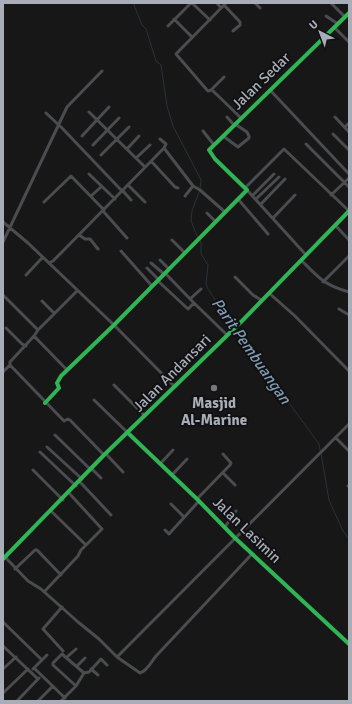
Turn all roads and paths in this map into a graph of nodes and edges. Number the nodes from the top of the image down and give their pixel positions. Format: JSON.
{"nodes":[{"id":1,"x":192,"y":3,"type":"edge"},
{"id":2,"x":217,"y":3,"type":"edge"},
{"id":3,"x":255,"y":3,"type":"edge"},
{"id":4,"x":331,"y":3,"type":"edge"},
{"id":5,"x":224,"y":5,"type":"edge"},
{"id":6,"x":260,"y":8,"type":"dead end"},
{"id":7,"x":349,"y":13,"type":"edge"},
{"id":8,"x":326,"y":16,"type":"dead end"},
{"id":9,"x":345,"y":17,"type":"junction"},
{"id":10,"x":174,"y":20,"type":"junction"},
{"id":11,"x":210,"y":20,"type":"junction"},
{"id":12,"x":168,"y":26,"type":"dead end"},
{"id":13,"x":336,"y":26,"type":"junction"},
{"id":14,"x":233,"y":31,"type":"dead end"},
{"id":15,"x":192,"y":37,"type":"junction"},
{"id":16,"x":349,"y":42,"type":"edge"},
{"id":17,"x":102,"y":71,"type":"dead end"},
{"id":18,"x":224,"y":76,"type":"dead end"},
{"id":19,"x":211,"y":90,"type":"junction"},
{"id":20,"x":270,"y":90,"type":"junction"},
{"id":21,"x":109,"y":107,"type":"dead end"},
{"id":22,"x":89,"y":112,"type":"dead end"},
{"id":23,"x":46,"y":113,"type":"dead end"},
{"id":24,"x":227,"y":117,"type":"dead end"},
{"id":25,"x":335,"y":117,"type":"dead end"},
{"id":26,"x":119,"y":118,"type":"dead end"},
{"id":27,"x":241,"y":118,"type":"junction"},
{"id":28,"x":97,"y":121,"type":"junction"},
{"id":29,"x":349,"y":123,"type":"edge"},
{"id":30,"x":235,"y":124,"type":"junction"},
{"id":31,"x":61,"y":127,"type":"junction"},
{"id":32,"x":129,"y":127,"type":"dead end"},
{"id":33,"x":345,"y":127,"type":"junction"},
{"id":34,"x":107,"y":130,"type":"junction"},
{"id":35,"x":203,"y":130,"type":"dead end"},
{"id":36,"x":349,"y":132,"type":"edge"},
{"id":37,"x":333,"y":134,"type":"dead end"},
{"id":38,"x":82,"y":136,"type":"dead end"},
{"id":39,"x":139,"y":136,"type":"dead end"},
{"id":40,"x":223,"y":136,"type":"junction"},
{"id":41,"x":160,"y":139,"type":"dead end"},
{"id":42,"x":117,"y":140,"type":"junction"},
{"id":43,"x":306,"y":144,"type":"dead end"},
{"id":44,"x":92,"y":145,"type":"dead end"},
{"id":45,"x":150,"y":145,"type":"dead end"},
{"id":46,"x":214,"y":145,"type":"junction"},
{"id":47,"x":164,"y":148,"type":"junction"},
{"id":48,"x":127,"y":149,"type":"junction"},
{"id":49,"x":349,"y":150,"type":"edge"},
{"id":50,"x":101,"y":155,"type":"dead end"},
{"id":51,"x":136,"y":158,"type":"junction"},
{"id":52,"x":151,"y":161,"type":"junction"},
{"id":53,"x":145,"y":167,"type":"junction"},
{"id":54,"x":89,"y":174,"type":"dead end"},
{"id":55,"x":274,"y":174,"type":"dead end"},
{"id":56,"x":349,"y":174,"type":"edge"},
{"id":57,"x":279,"y":177,"type":"dead end"},
{"id":58,"x":349,"y":178,"type":"edge"},
{"id":59,"x":285,"y":179,"type":"dead end"},
{"id":60,"x":344,"y":183,"type":"junction"},
{"id":61,"x":128,"y":185,"type":"junction"},
{"id":62,"x":101,"y":187,"type":"junction"},
{"id":63,"x":195,"y":187,"type":"junction"},
{"id":64,"x":349,"y":187,"type":"edge"},
{"id":65,"x":178,"y":188,"type":"dead end"},
{"id":66,"x":246,"y":189,"type":"junction"},
{"id":67,"x":122,"y":191,"type":"junction"},
{"id":68,"x":253,"y":195,"type":"junction"},
{"id":69,"x":295,"y":195,"type":"dead end"},
{"id":70,"x":331,"y":195,"type":"junction"},
{"id":71,"x":91,"y":196,"type":"junction"},
{"id":72,"x":185,"y":196,"type":"dead end"},
{"id":73,"x":115,"y":199,"type":"junction"},
{"id":74,"x":238,"y":199,"type":"junction"},
{"id":75,"x":256,"y":199,"type":"junction"},
{"id":76,"x":131,"y":200,"type":"dead end"},
{"id":77,"x":44,"y":202,"type":"dead end"},
{"id":78,"x":145,"y":202,"type":"dead end"},
{"id":79,"x":261,"y":204,"type":"junction"},
{"id":80,"x":103,"y":210,"type":"junction"},
{"id":81,"x":349,"y":211,"type":"edge"},
{"id":82,"x":225,"y":212,"type":"junction"},
{"id":83,"x":207,"y":213,"type":"dead end"},
{"id":84,"x":273,"y":218,"type":"junction"},
{"id":85,"x":215,"y":221,"type":"junction"},
{"id":86,"x":3,"y":222,"type":"edge"},
{"id":87,"x":335,"y":225,"type":"junction"},
{"id":88,"x":9,"y":228,"type":"junction"},
{"id":89,"x":268,"y":234,"type":"dead end"},
{"id":90,"x":79,"y":235,"type":"junction"},
{"id":91,"x":126,"y":238,"type":"dead end"},
{"id":92,"x":172,"y":240,"type":"dead end"},
{"id":93,"x":349,"y":240,"type":"edge"},
{"id":94,"x":3,"y":242,"type":"edge"},
{"id":95,"x":98,"y":248,"type":"dead end"},
{"id":96,"x":121,"y":251,"type":"dead end"},
{"id":97,"x":185,"y":253,"type":"junction"},
{"id":98,"x":306,"y":255,"type":"junction"},
{"id":99,"x":349,"y":256,"type":"edge"},
{"id":100,"x":43,"y":257,"type":"junction"},
{"id":101,"x":160,"y":260,"type":"dead end"},
{"id":102,"x":301,"y":260,"type":"junction"},
{"id":103,"x":49,"y":263,"type":"junction"},
{"id":104,"x":152,"y":263,"type":"dead end"},
{"id":105,"x":147,"y":268,"type":"dead end"},
{"id":106,"x":169,"y":269,"type":"junction"},
{"id":107,"x":165,"y":274,"type":"junction"},
{"id":108,"x":26,"y":275,"type":"dead end"},
{"id":109,"x":235,"y":277,"type":"dead end"},
{"id":110,"x":158,"y":280,"type":"junction"},
{"id":111,"x":323,"y":282,"type":"junction"},
{"id":112,"x":152,"y":286,"type":"junction"},
{"id":113,"x":201,"y":289,"type":"dead end"},
{"id":114,"x":78,"y":291,"type":"junction"},
{"id":115,"x":349,"y":292,"type":"edge"},
{"id":116,"x":269,"y":293,"type":"junction"},
{"id":117,"x":3,"y":295,"type":"edge"},
{"id":118,"x":190,"y":299,"type":"junction"},
{"id":119,"x":42,"y":300,"type":"dead end"},
{"id":120,"x":262,"y":300,"type":"junction"},
{"id":121,"x":194,"y":303,"type":"junction"},
{"id":122,"x":339,"y":308,"type":"dead end"},
{"id":123,"x":54,"y":313,"type":"junction"},
{"id":124,"x":349,"y":315,"type":"edge"},
{"id":125,"x":114,"y":325,"type":"junction"},
{"id":126,"x":6,"y":328,"type":"dead end"},
{"id":127,"x":38,"y":330,"type":"junction"},
{"id":128,"x":229,"y":334,"type":"junction"},
{"id":129,"x":34,"y":336,"type":"junction"},
{"id":130,"x":26,"y":346,"type":"junction"},
{"id":131,"x":10,"y":365,"type":"junction"},
{"id":132,"x":67,"y":370,"type":"junction"},
{"id":133,"x":349,"y":371,"type":"edge"},
{"id":134,"x":3,"y":372,"type":"edge"},
{"id":135,"x":114,"y":385,"type":"dead end"},
{"id":136,"x":175,"y":387,"type":"junction"},
{"id":137,"x":94,"y":400,"type":"dead end"},
{"id":138,"x":45,"y":403,"type":"junction"},
{"id":139,"x":145,"y":416,"type":"junction"},
{"id":140,"x":349,"y":424,"type":"edge"},
{"id":141,"x":128,"y":433,"type":"junction"},
{"id":142,"x":56,"y":435,"type":"dead end"},
{"id":143,"x":336,"y":438,"type":"junction"},
{"id":144,"x":48,"y":447,"type":"dead end"},
{"id":145,"x":174,"y":450,"type":"dead end"},
{"id":146,"x":349,"y":451,"type":"edge"},
{"id":147,"x":40,"y":452,"type":"dead end"},
{"id":148,"x":105,"y":454,"type":"junction"},
{"id":149,"x":223,"y":454,"type":"dead end"},
{"id":150,"x":187,"y":459,"type":"dead end"},
{"id":151,"x":160,"y":464,"type":"junction"},
{"id":152,"x":92,"y":469,"type":"junction"},
{"id":153,"x":32,"y":470,"type":"dead end"},
{"id":154,"x":123,"y":472,"type":"dead end"},
{"id":155,"x":223,"y":473,"type":"junction"},
{"id":156,"x":172,"y":475,"type":"junction"},
{"id":157,"x":101,"y":478,"type":"dead end"},
{"id":158,"x":79,"y":482,"type":"junction"},
{"id":159,"x":235,"y":485,"type":"dead end"},
{"id":160,"x":69,"y":493,"type":"junction"},
{"id":161,"x":63,"y":500,"type":"junction"},
{"id":162,"x":198,"y":500,"type":"junction"},
{"id":163,"x":172,"y":504,"type":"dead end"},
{"id":164,"x":51,"y":511,"type":"junction"},
{"id":165,"x":236,"y":511,"type":"dead end"},
{"id":166,"x":111,"y":515,"type":"dead end"},
{"id":167,"x":184,"y":517,"type":"junction"},
{"id":168,"x":224,"y":527,"type":"junction"},
{"id":169,"x":165,"y":530,"type":"dead end"},
{"id":170,"x":235,"y":538,"type":"junction"},
{"id":171,"x":86,"y":545,"type":"junction"},
{"id":172,"x":252,"y":554,"type":"junction"},
{"id":173,"x":4,"y":558,"type":"edge"},
{"id":174,"x":15,"y":569,"type":"junction"},
{"id":175,"x":61,"y":575,"type":"junction"},
{"id":176,"x":44,"y":592,"type":"junction"},
{"id":177,"x":62,"y":608,"type":"junction"},
{"id":178,"x":3,"y":622,"type":"edge"},
{"id":179,"x":349,"y":644,"type":"edge"},
{"id":180,"x":3,"y":646,"type":"edge"},
{"id":181,"x":76,"y":649,"type":"dead end"},
{"id":182,"x":63,"y":651,"type":"dead end"},
{"id":183,"x":47,"y":655,"type":"dead end"},
{"id":184,"x":16,"y":657,"type":"junction"},
{"id":185,"x":67,"y":657,"type":"junction"},
{"id":186,"x":117,"y":657,"type":"junction"},
{"id":187,"x":85,"y":658,"type":"dead end"},
{"id":188,"x":42,"y":660,"type":"junction"},
{"id":189,"x":107,"y":665,"type":"dead end"},
{"id":190,"x":76,"y":666,"type":"junction"},
{"id":191,"x":34,"y":668,"type":"junction"},
{"id":192,"x":92,"y":669,"type":"junction"},
{"id":193,"x":3,"y":670,"type":"edge"},
{"id":194,"x":29,"y":670,"type":"junction"},
{"id":195,"x":84,"y":673,"type":"junction"},
{"id":196,"x":98,"y":675,"type":"dead end"},
{"id":197,"x":42,"y":676,"type":"junction"},
{"id":198,"x":38,"y":679,"type":"junction"},
{"id":199,"x":53,"y":686,"type":"junction"},
{"id":200,"x":76,"y":686,"type":"junction"},
{"id":201,"x":3,"y":693,"type":"edge"},
{"id":202,"x":65,"y":698,"type":"junction"},
{"id":203,"x":17,"y":701,"type":"edge"},
{"id":204,"x":38,"y":701,"type":"edge"},
{"id":205,"x":61,"y":701,"type":"edge"}],
"edges":[{"from":1,"to":10,"type":"street"},
{"from":1,"to":11,"type":"street"},
{"from":2,"to":5,"type":"street"},
{"from":3,"to":6,"type":"street"},
{"from":4,"to":9,"type":"street"},
{"from":5,"to":11,"type":"street"},
{"from":5,"to":14,"type":"street"},
{"from":7,"to":9,"type":"street","name":"Jalan Sedar"},
{"from":8,"to":13,"type":"street"},
{"from":9,"to":13,"type":"street","name":"Jalan Sedar"},
{"from":10,"to":12,"type":"street"},
{"from":10,"to":15,"type":"street"},
{"from":11,"to":15,"type":"street"},
{"from":13,"to":16,"type":"street"},
{"from":13,"to":20,"type":"street","name":"Jalan Sedar"},
{"from":15,"to":19,"type":"street"},
{"from":17,"to":31,"type":"street"},
{"from":18,"to":19,"type":"street"},
{"from":19,"to":27,"type":"street"},
{"from":20,"to":27,"type":"street","name":"Jalan Sedar"},
{"from":20,"to":56,"type":"street"},
{"from":21,"to":28,"type":"street"},
{"from":22,"to":28,"type":"street"},
{"from":23,"to":31,"type":"street"},
{"from":24,"to":30,"type":"street"},
{"from":25,"to":33,"type":"street"},
{"from":26,"to":34,"type":"street"},
{"from":27,"to":30,"type":"street","name":"Jalan Sedar"},
{"from":28,"to":34,"type":"street"},
{"from":28,"to":38,"type":"street"},
{"from":29,"to":33,"type":"street"},
{"from":30,"to":40,"type":"street","name":"Jalan Sedar"},
{"from":30,"to":40,"type":"street"},
{"from":31,"to":67,"type":"street"},
{"from":31,"to":88,"type":"street"},
{"from":32,"to":42,"type":"street"},
{"from":33,"to":36,"type":"street"},
{"from":34,"to":42,"type":"street"},
{"from":34,"to":44,"type":"street"},
{"from":35,"to":46,"type":"street"},
{"from":37,"to":49,"type":"street"},
{"from":39,"to":48,"type":"street"},
{"from":40,"to":46,"type":"street","name":"Jalan Sedar"},
{"from":41,"to":47,"type":"street"},
{"from":42,"to":48,"type":"street"},
{"from":42,"to":50,"type":"street"},
{"from":43,"to":60,"type":"street"},
{"from":45,"to":51,"type":"street"},
{"from":46,"to":66,"type":"street","name":"Jalan Sedar"},
{"from":47,"to":52,"type":"street"},
{"from":47,"to":63,"type":"street"},
{"from":48,"to":51,"type":"street"},
{"from":51,"to":53,"type":"street"},
{"from":52,"to":53,"type":"street"},
{"from":52,"to":65,"type":"street"},
{"from":53,"to":61,"type":"street"},
{"from":54,"to":62,"type":"street"},
{"from":55,"to":68,"type":"street"},
{"from":57,"to":75,"type":"street"},
{"from":58,"to":60,"type":"street"},
{"from":59,"to":79,"type":"street"},
{"from":60,"to":64,"type":"street"},
{"from":60,"to":70,"type":"street"},
{"from":61,"to":67,"type":"street"},
{"from":61,"to":78,"type":"street"},
{"from":62,"to":71,"type":"street"},
{"from":62,"to":73,"type":"street"},
{"from":63,"to":72,"type":"street"},
{"from":63,"to":82,"type":"street"},
{"from":66,"to":68,"type":"street"},
{"from":66,"to":70,"type":"street"},
{"from":66,"to":74,"type":"street"},
{"from":67,"to":73,"type":"street"},
{"from":67,"to":76,"type":"street"},
{"from":68,"to":75,"type":"street"},
{"from":69,"to":84,"type":"street"},
{"from":70,"to":81,"type":"street"},
{"from":71,"to":77,"type":"street"},
{"from":71,"to":80,"type":"street"},
{"from":73,"to":80,"type":"street"},
{"from":74,"to":82,"type":"street"},
{"from":74,"to":89,"type":"street"},
{"from":75,"to":79,"type":"street"},
{"from":79,"to":84,"type":"street"},
{"from":80,"to":90,"type":"street"},
{"from":80,"to":91,"type":"street"},
{"from":81,"to":87,"type":"street","name":"Jalan Andansari"},
{"from":82,"to":85,"type":"street"},
{"from":83,"to":85,"type":"street"},
{"from":84,"to":98,"type":"street"},
{"from":85,"to":97,"type":"street"},
{"from":86,"to":88,"type":"street"},
{"from":87,"to":93,"type":"street"},
{"from":87,"to":98,"type":"street","name":"Jalan Andansari"},
{"from":88,"to":94,"type":"street"},
{"from":88,"to":100,"type":"street"},
{"from":90,"to":95,"type":"street"},
{"from":90,"to":103,"type":"street"},
{"from":92,"to":97,"type":"street"},
{"from":96,"to":112,"type":"street"},
{"from":97,"to":106,"type":"street"},
{"from":98,"to":102,"type":"street","name":"Jalan Andansari"},
{"from":99,"to":111,"type":"street"},
{"from":100,"to":103,"type":"street"},
{"from":100,"to":108,"type":"street"},
{"from":101,"to":106,"type":"street"},
{"from":102,"to":111,"type":"street"},
{"from":102,"to":116,"type":"street","name":"Jalan Andansari"},
{"from":103,"to":114,"type":"street"},
{"from":104,"to":107,"type":"street"},
{"from":105,"to":110,"type":"street"},
{"from":106,"to":107,"type":"street"},
{"from":107,"to":110,"type":"street"},
{"from":107,"to":118,"type":"street"},
{"from":109,"to":120,"type":"street"},
{"from":110,"to":112,"type":"street"},
{"from":110,"to":121,"type":"street"},
{"from":111,"to":115,"type":"street"},
{"from":112,"to":125,"type":"street"},
{"from":113,"to":118,"type":"street"},
{"from":114,"to":123,"type":"street"},
{"from":114,"to":125,"type":"street"},
{"from":116,"to":120,"type":"street","name":"Jalan Andansari"},
{"from":116,"to":133,"type":"street"},
{"from":117,"to":127,"type":"street"},
{"from":118,"to":121,"type":"street"},
{"from":119,"to":123,"type":"street"},
{"from":120,"to":128,"type":"street","name":"Jalan Andansari"},
{"from":121,"to":128,"type":"street"},
{"from":122,"to":124,"type":"street"},
{"from":123,"to":127,"type":"street"},
{"from":125,"to":132,"type":"street"},
{"from":125,"to":136,"type":"street"},
{"from":126,"to":130,"type":"street"},
{"from":127,"to":129,"type":"street"},
{"from":128,"to":136,"type":"street","name":"Jalan Andansari"},
{"from":129,"to":130,"type":"street"},
{"from":129,"to":132,"type":"street"},
{"from":130,"to":131,"type":"street"},
{"from":131,"to":134,"type":"street"},
{"from":131,"to":138,"type":"street"},
{"from":132,"to":138,"type":"street"},
{"from":135,"to":139,"type":"street"},
{"from":136,"to":139,"type":"street","name":"Jalan Andansari"},
{"from":137,"to":141,"type":"street"},
{"from":138,"to":148,"type":"street"},
{"from":139,"to":141,"type":"street","name":"Jalan Andansari"},
{"from":140,"to":143,"type":"street"},
{"from":141,"to":148,"type":"street","name":"Jalan Andansari"},
{"from":141,"to":151,"type":"street","name":"Jalan Lasimin"},
{"from":142,"to":152,"type":"street"},
{"from":143,"to":146,"type":"street"},
{"from":143,"to":170,"type":"street"},
{"from":144,"to":158,"type":"street"},
{"from":145,"to":151,"type":"street"},
{"from":147,"to":158,"type":"street"},
{"from":148,"to":152,"type":"street","name":"Jalan Andansari"},
{"from":148,"to":154,"type":"street"},
{"from":149,"to":155,"type":"street"},
{"from":150,"to":156,"type":"street"},
{"from":151,"to":156,"type":"street","name":"Jalan Lasimin"},
{"from":152,"to":157,"type":"street"},
{"from":152,"to":158,"type":"street","name":"Jalan Andansari"},
{"from":153,"to":161,"type":"street"},
{"from":155,"to":159,"type":"street"},
{"from":155,"to":162,"type":"street"},
{"from":156,"to":162,"type":"street","name":"Jalan Lasimin"},
{"from":158,"to":160,"type":"street","name":"Jalan Andansari"},
{"from":158,"to":166,"type":"street"},
{"from":160,"to":161,"type":"street","name":"Jalan Andansari"},
{"from":160,"to":171,"type":"street"},
{"from":161,"to":164,"type":"street","name":"Jalan Andansari"},
{"from":162,"to":167,"type":"street"},
{"from":162,"to":168,"type":"street","name":"Jalan Lasimin"},
{"from":163,"to":167,"type":"street"},
{"from":164,"to":171,"type":"street"},
{"from":164,"to":173,"type":"street","name":"Jalan Andansari"},
{"from":165,"to":168,"type":"street"},
{"from":167,"to":169,"type":"street"},
{"from":168,"to":170,"type":"street","name":"Jalan Lasimin"},
{"from":170,"to":172,"type":"street","name":"Jalan Lasimin"},
{"from":170,"to":186,"type":"street"},
{"from":171,"to":175,"type":"street"},
{"from":172,"to":179,"type":"street","name":"Jalan Lasimin"},
{"from":172,"to":186,"type":"street"},
{"from":173,"to":174,"type":"street"},
{"from":174,"to":175,"type":"street"},
{"from":174,"to":176,"type":"street"},
{"from":175,"to":176,"type":"street"},
{"from":176,"to":177,"type":"street"},
{"from":177,"to":182,"type":"street"},
{"from":177,"to":186,"type":"street"},
{"from":178,"to":188,"type":"street"},
{"from":180,"to":184,"type":"street"},
{"from":181,"to":185,"type":"street"},
{"from":183,"to":188,"type":"street"},
{"from":184,"to":193,"type":"street"},
{"from":184,"to":194,"type":"street"},
{"from":185,"to":190,"type":"street"},
{"from":185,"to":200,"type":"street"},
{"from":187,"to":190,"type":"street"},
{"from":188,"to":191,"type":"street"},
{"from":189,"to":192,"type":"street"},
{"from":190,"to":195,"type":"street"},
{"from":191,"to":194,"type":"street"},
{"from":191,"to":197,"type":"street"},
{"from":192,"to":195,"type":"street"},
{"from":192,"to":196,"type":"street"},
{"from":194,"to":198,"type":"street"},
{"from":194,"to":201,"type":"street"},
{"from":195,"to":200,"type":"street"},
{"from":197,"to":198,"type":"street"},
{"from":197,"to":199,"type":"street"},
{"from":198,"to":203,"type":"street"},
{"from":199,"to":202,"type":"street"},
{"from":199,"to":204,"type":"street"},
{"from":200,"to":202,"type":"street"},
{"from":202,"to":205,"type":"street"}]}
